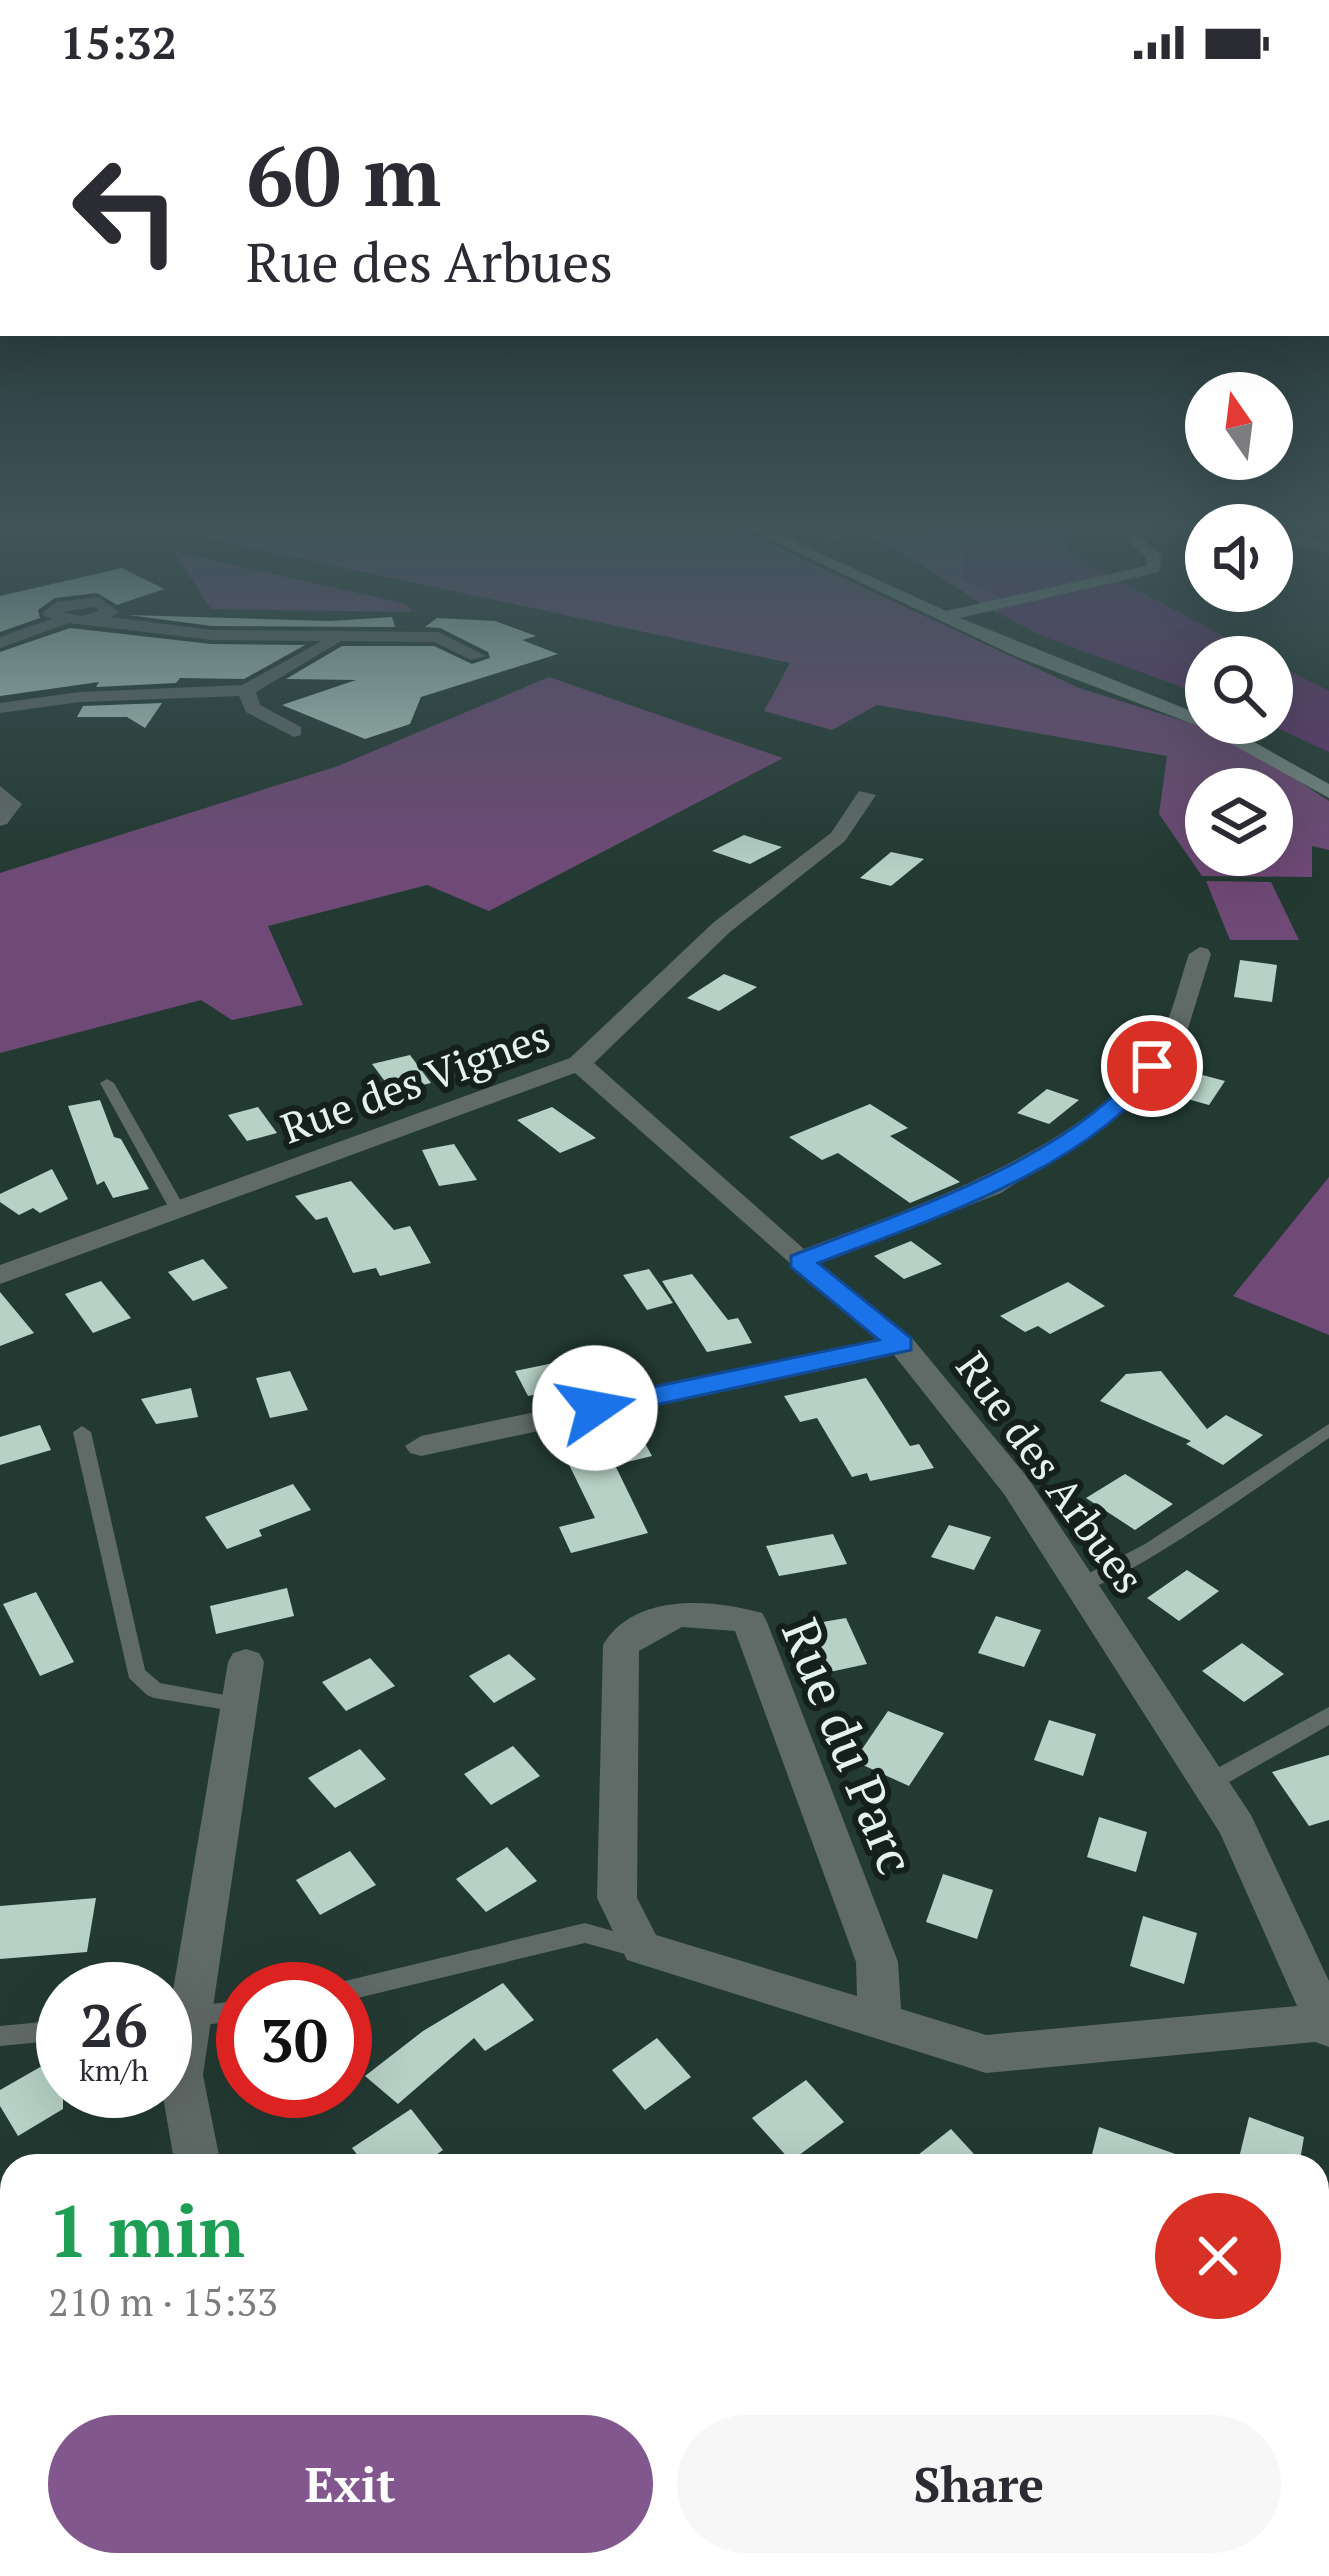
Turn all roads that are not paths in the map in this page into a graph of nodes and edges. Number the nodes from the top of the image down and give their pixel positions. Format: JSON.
{"nodes":[{"id":1,"x":332,"y":641,"type":"edge"},
{"id":2,"x":447,"y":641,"type":"edge"},
{"id":3,"x":998,"y":641,"type":"edge"},
{"id":4,"x":477,"y":656,"type":"dead end"},
{"id":5,"x":246,"y":690,"type":"junction"},
{"id":6,"x":0,"y":708,"type":"edge"},
{"id":7,"x":1185,"y":715,"type":"edge"},
{"id":8,"x":294,"y":731,"type":"dead end"},
{"id":9,"x":1243,"y":744,"type":"edge"},
{"id":10,"x":0,"y":792,"type":"edge"},
{"id":11,"x":1329,"y":792,"type":"edge"},
{"id":12,"x":866,"y":795,"type":"dead end"},
{"id":13,"x":0,"y":820,"type":"edge"},
{"id":14,"x":1199,"y":954,"type":"dead end"},
{"id":15,"x":579,"y":1063,"type":"junction"},
{"id":16,"x":107,"y":1083,"type":"dead end"},
{"id":17,"x":178,"y":1210,"type":"junction"},
{"id":18,"x":800,"y":1262,"type":"junction"},
{"id":19,"x":0,"y":1275,"type":"edge"},
{"id":20,"x":901,"y":1344,"type":"junction"},
{"id":21,"x":1329,"y":1430,"type":"edge"},
{"id":22,"x":82,"y":1432,"type":"dead end"},
{"id":23,"x":421,"y":1446,"type":"dead end"},
{"id":24,"x":1081,"y":1586,"type":"junction"},
{"id":25,"x":245,"y":1662,"type":"dead end"},
{"id":26,"x":239,"y":1704,"type":"junction"},
{"id":27,"x":1329,"y":1715,"type":"edge"},
{"id":28,"x":1209,"y":1784,"type":"junction"},
{"id":29,"x":642,"y":1948,"type":"junction"},
{"id":30,"x":188,"y":1962,"type":"edge"},
{"id":31,"x":372,"y":1984,"type":"edge"},
{"id":32,"x":880,"y":2022,"type":"junction"},
{"id":33,"x":1328,"y":2025,"type":"edge"},
{"id":34,"x":36,"y":2033,"type":"edge"},
{"id":35,"x":0,"y":2036,"type":"edge"},
{"id":36,"x":189,"y":2118,"type":"edge"},
{"id":37,"x":196,"y":2154,"type":"edge"}],
"edges":[{"from":1,"to":5,"type":"street"},
{"from":2,"to":4,"type":"street"},
{"from":3,"to":7,"type":"main road"},
{"from":5,"to":6,"type":"street"},
{"from":5,"to":8,"type":"street"},
{"from":9,"to":11,"type":"main road"},
{"from":10,"to":13,"type":"street"},
{"from":12,"to":15,"type":"street","name":"Rue des Vignes"},
{"from":14,"to":18,"type":"street"},
{"from":15,"to":17,"type":"street","name":"Rue des Vignes"},
{"from":15,"to":18,"type":"street","name":"Rue des Arbues"},
{"from":16,"to":17,"type":"lane"},
{"from":17,"to":19,"type":"street","name":"Rue des Vignes"},
{"from":18,"to":20,"type":"street","name":"Rue des Arbues"},
{"from":20,"to":23,"type":"street"},
{"from":20,"to":24,"type":"street","name":"Rue des Arbues"},
{"from":21,"to":24,"type":"lane"},
{"from":22,"to":26,"type":"lane"},
{"from":24,"to":28,"type":"street","name":"Rue des Arbues"},
{"from":25,"to":26,"type":"street"},
{"from":26,"to":30,"type":"street"},
{"from":27,"to":28,"type":"lane"},
{"from":28,"to":33,"type":"street","name":"Rue des Arbues"},
{"from":29,"to":31,"type":"lane"},
{"from":29,"to":32,"type":"street"},
{"from":29,"to":32,"type":"street","name":"Rue du Parc"},
{"from":32,"to":33,"type":"street"},
{"from":34,"to":35,"type":"lane"},
{"from":36,"to":37,"type":"street"}]}
